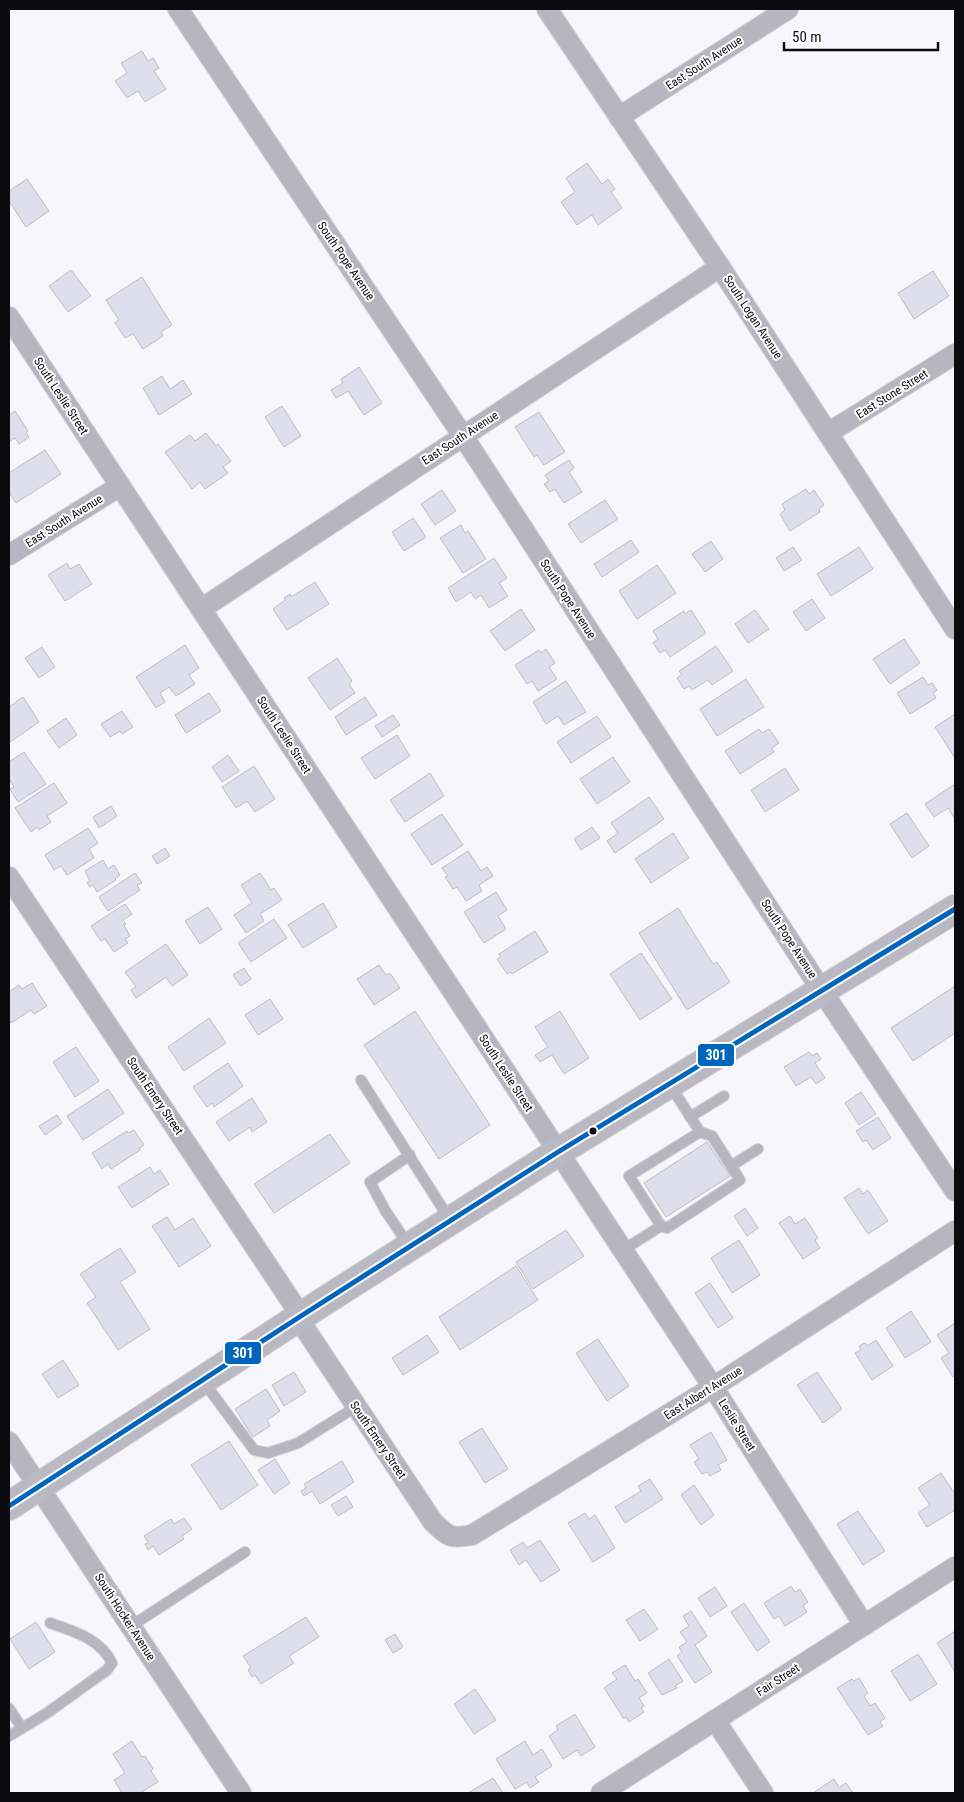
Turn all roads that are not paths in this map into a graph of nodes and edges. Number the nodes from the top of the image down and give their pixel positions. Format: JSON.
{"nodes":[{"id":1,"x":178,"y":9,"type":"edge"},
{"id":2,"x":547,"y":9,"type":"edge"},
{"id":3,"x":788,"y":9,"type":"edge"},
{"id":4,"x":619,"y":118,"type":"junction"},
{"id":5,"x":720,"y":267,"type":"junction"},
{"id":6,"x":9,"y":317,"type":"edge"},
{"id":7,"x":955,"y":354,"type":"edge"},
{"id":8,"x":828,"y":434,"type":"junction"},
{"id":9,"x":463,"y":436,"type":"junction"},
{"id":10,"x":120,"y":486,"type":"junction"},
{"id":11,"x":9,"y":555,"type":"edge"},
{"id":12,"x":201,"y":609,"type":"junction"},
{"id":13,"x":955,"y":629,"type":"edge"},
{"id":14,"x":9,"y":877,"type":"edge"},
{"id":15,"x":955,"y":909,"type":"edge"},
{"id":16,"x":822,"y":990,"type":"junction"},
{"id":17,"x":361,"y":1080,"type":"dead end"},
{"id":18,"x":670,"y":1084,"type":"junction"},
{"id":19,"x":724,"y":1096,"type":"dead end"},
{"id":20,"x":690,"y":1117,"type":"junction"},
{"id":21,"x":700,"y":1132,"type":"junction"},
{"id":22,"x":758,"y":1150,"type":"dead end"},
{"id":23,"x":558,"y":1152,"type":"junction"},
{"id":24,"x":410,"y":1155,"type":"junction"},
{"id":25,"x":732,"y":1166,"type":"junction"},
{"id":26,"x":955,"y":1191,"type":"edge"},
{"id":27,"x":451,"y":1221,"type":"junction"},
{"id":28,"x":660,"y":1226,"type":"junction"},
{"id":29,"x":955,"y":1231,"type":"edge"},
{"id":30,"x":410,"y":1247,"type":"junction"},
{"id":31,"x":623,"y":1250,"type":"junction"},
{"id":32,"x":300,"y":1317,"type":"junction"},
{"id":33,"x":202,"y":1380,"type":"junction"},
{"id":34,"x":713,"y":1387,"type":"junction"},
{"id":35,"x":356,"y":1407,"type":"junction"},
{"id":36,"x":9,"y":1442,"type":"edge"},
{"id":37,"x":38,"y":1486,"type":"junction"},
{"id":38,"x":9,"y":1506,"type":"edge"},
{"id":39,"x":445,"y":1534,"type":"joint"},
{"id":40,"x":245,"y":1552,"type":"dead end"},
{"id":41,"x":955,"y":1567,"type":"edge"},
{"id":42,"x":50,"y":1623,"type":"dead end"},
{"id":43,"x":864,"y":1625,"type":"junction"},
{"id":44,"x":131,"y":1626,"type":"junction"},
{"id":45,"x":9,"y":1708,"type":"edge"},
{"id":46,"x":715,"y":1720,"type":"junction"},
{"id":47,"x":22,"y":1728,"type":"junction"},
{"id":48,"x":9,"y":1736,"type":"edge"},
{"id":49,"x":241,"y":1793,"type":"edge"},
{"id":50,"x":601,"y":1793,"type":"edge"},
{"id":51,"x":764,"y":1793,"type":"edge"}],
"edges":[{"from":1,"to":9,"type":"street","name":"South Pope Avenue"},
{"from":2,"to":4,"type":"street","name":"South Logan Avenue"},
{"from":3,"to":4,"type":"street","name":"East South Avenue"},
{"from":4,"to":5,"type":"street","name":"South Logan Avenue"},
{"from":5,"to":8,"type":"street","name":"South Logan Avenue"},
{"from":5,"to":9,"type":"street","name":"East South Avenue"},
{"from":6,"to":10,"type":"street","name":"South Leslie Street"},
{"from":7,"to":8,"type":"street","name":"East Stone Street"},
{"from":8,"to":13,"type":"street","name":"South Logan Avenue"},
{"from":9,"to":12,"type":"street","name":"East South Avenue"},
{"from":9,"to":16,"type":"street","name":"South Pope Avenue"},
{"from":10,"to":11,"type":"street","name":"East South Avenue"},
{"from":10,"to":12,"type":"street","name":"South Leslie Street"},
{"from":12,"to":23,"type":"street","name":"South Leslie Street"},
{"from":14,"to":32,"type":"street","name":"South Emery Street"},
{"from":15,"to":16,"type":"main road"},
{"from":16,"to":18,"type":"main road"},
{"from":16,"to":26,"type":"street","name":"South Pope Avenue"},
{"from":17,"to":24,"type":"lane"},
{"from":18,"to":20,"type":"lane"},
{"from":18,"to":23,"type":"main road"},
{"from":19,"to":20,"type":"lane"},
{"from":20,"to":21,"type":"lane"},
{"from":21,"to":25,"type":"lane"},
{"from":21,"to":28,"type":"lane"},
{"from":22,"to":25,"type":"lane"},
{"from":23,"to":27,"type":"main road"},
{"from":23,"to":31,"type":"street","name":"Leslie Street"},
{"from":24,"to":27,"type":"lane"},
{"from":24,"to":30,"type":"lane"},
{"from":25,"to":28,"type":"lane"},
{"from":27,"to":30,"type":"main road"},
{"from":28,"to":31,"type":"lane"},
{"from":29,"to":34,"type":"street","name":"East Albert Avenue"},
{"from":30,"to":32,"type":"main road"},
{"from":31,"to":34,"type":"street","name":"Leslie Street"},
{"from":32,"to":33,"type":"main road"},
{"from":32,"to":35,"type":"street","name":"South Emery Street"},
{"from":33,"to":35,"type":"lane"},
{"from":33,"to":37,"type":"main road"},
{"from":34,"to":39,"type":"street","name":"East Albert Avenue"},
{"from":34,"to":43,"type":"street","name":"Leslie Street"},
{"from":35,"to":39,"type":"street","name":"South Emery Street"},
{"from":36,"to":37,"type":"street","name":"South Hocker Avenue"},
{"from":37,"to":38,"type":"main road"},
{"from":37,"to":44,"type":"street","name":"South Hocker Avenue"},
{"from":40,"to":44,"type":"lane"},
{"from":41,"to":43,"type":"street","name":"Fair Street"},
{"from":42,"to":47,"type":"lane"},
{"from":43,"to":46,"type":"street","name":"Fair Street"},
{"from":44,"to":49,"type":"street","name":"South Hocker Avenue"},
{"from":45,"to":47,"type":"lane"},
{"from":46,"to":50,"type":"street","name":"Fair Street"},
{"from":46,"to":51,"type":"street"},
{"from":47,"to":48,"type":"lane"}]}
